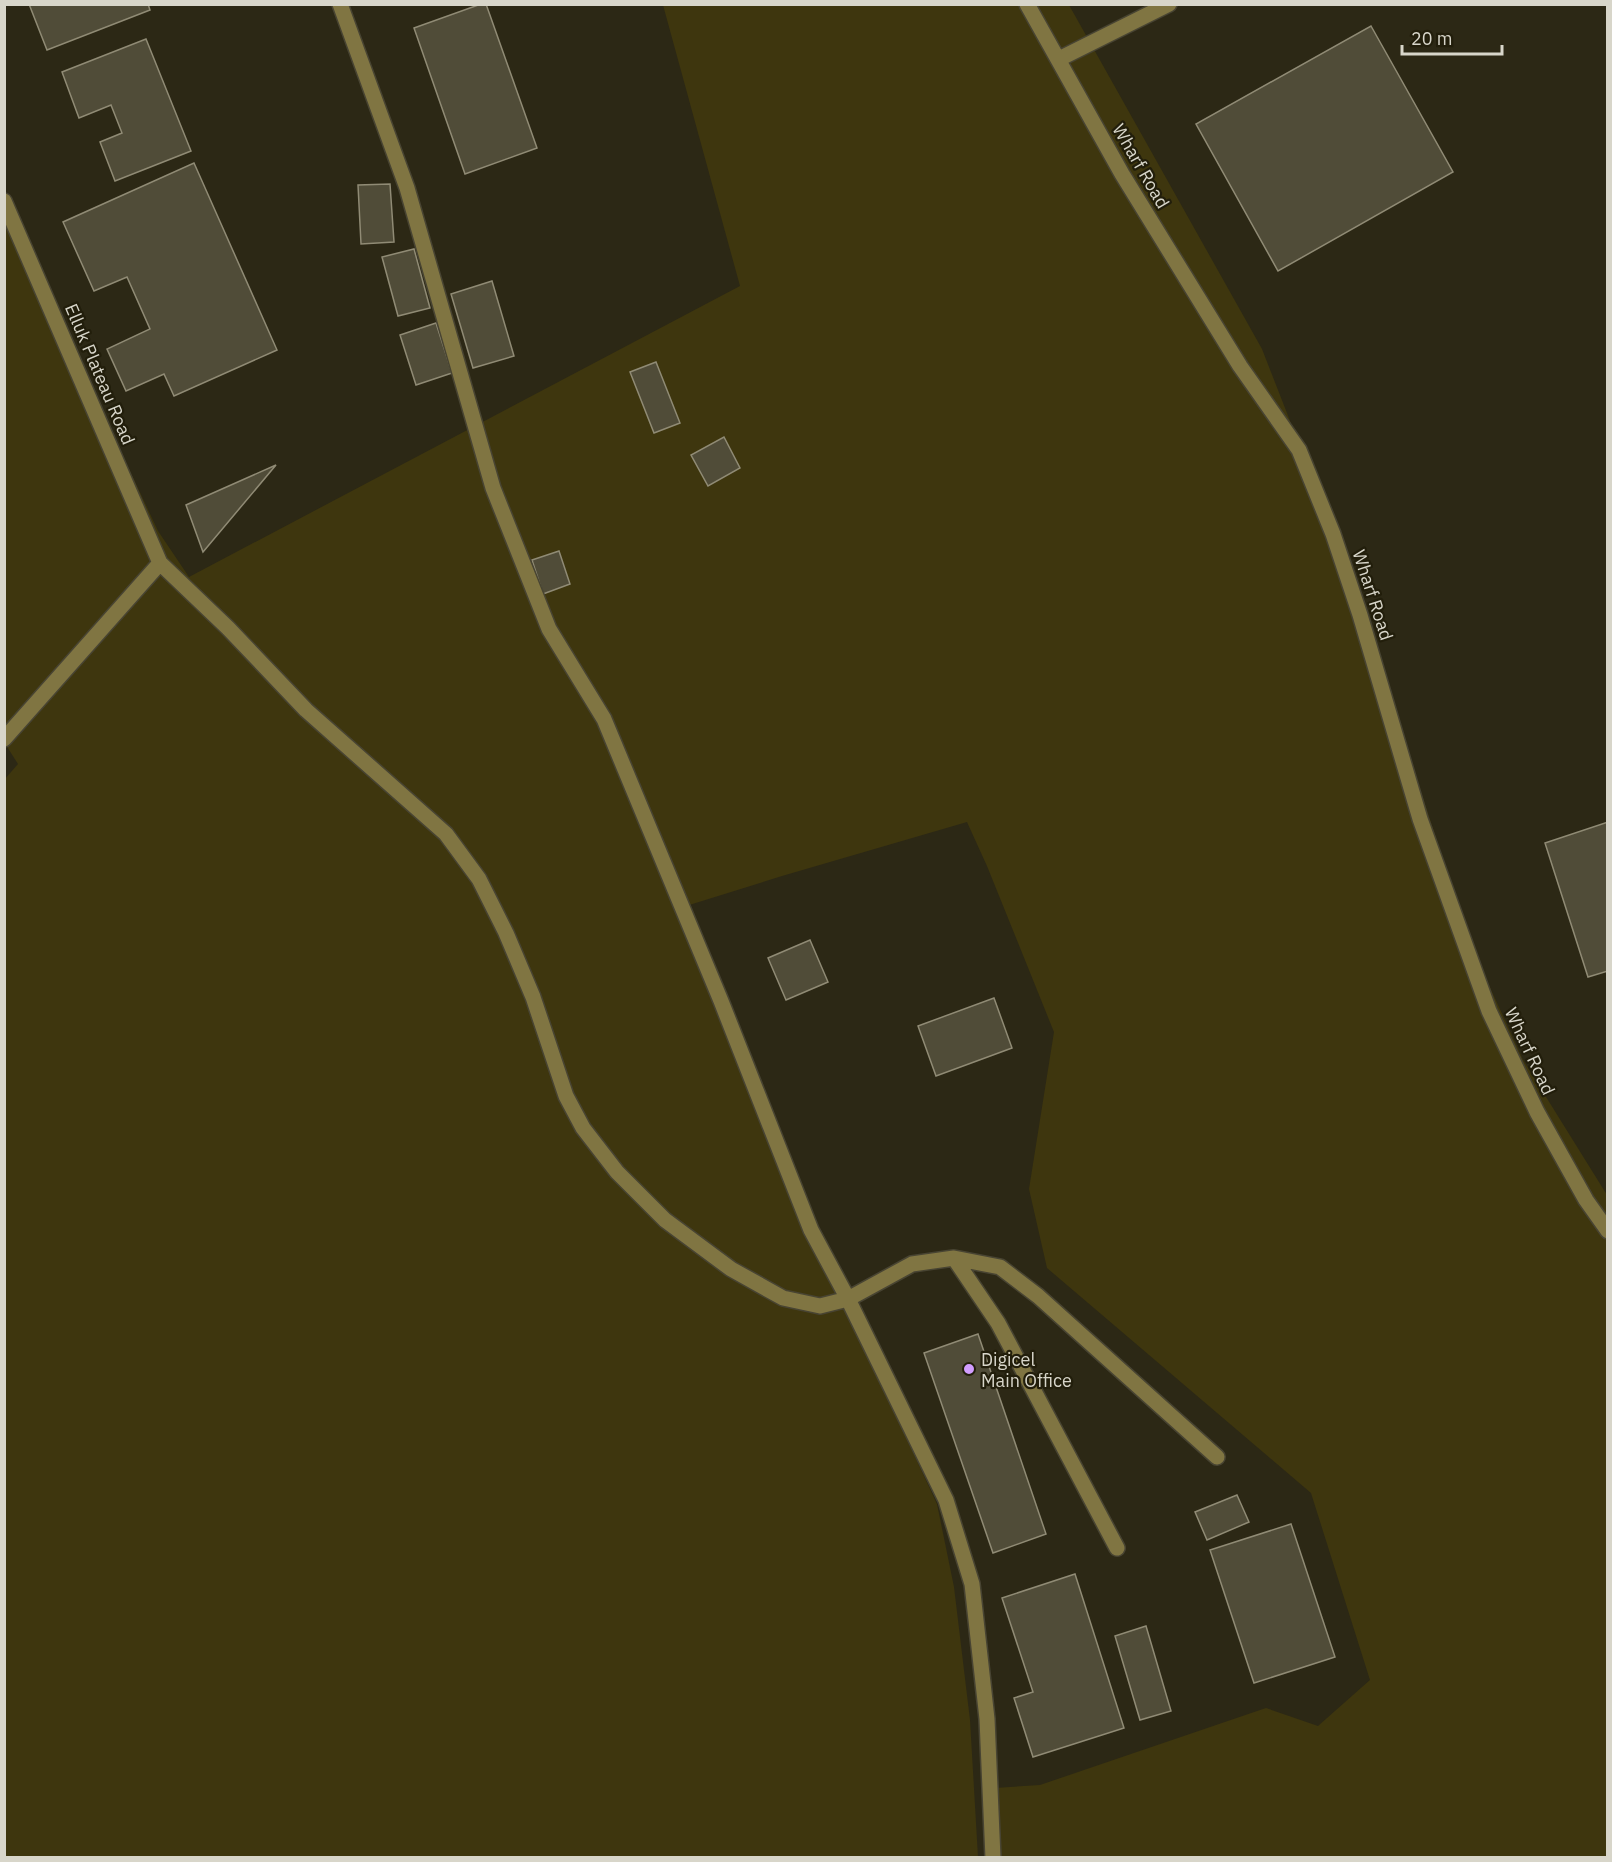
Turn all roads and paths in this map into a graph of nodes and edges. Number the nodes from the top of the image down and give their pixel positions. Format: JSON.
{"nodes":[{"id":1,"x":340,"y":4,"type":"edge"},
{"id":2,"x":1169,"y":4,"type":"edge"},
{"id":3,"x":1032,"y":6,"type":"edge"},
{"id":4,"x":1059,"y":59,"type":"junction"},
{"id":5,"x":4,"y":201,"type":"edge"},
{"id":6,"x":160,"y":563,"type":"junction"},
{"id":7,"x":4,"y":739,"type":"edge"},
{"id":8,"x":1608,"y":1231,"type":"edge"},
{"id":9,"x":954,"y":1258,"type":"junction"},
{"id":10,"x":848,"y":1299,"type":"junction"},
{"id":11,"x":1216,"y":1457,"type":"dead end"},
{"id":12,"x":1118,"y":1548,"type":"dead end"},
{"id":13,"x":993,"y":1857,"type":"edge"}],
"edges":[{"from":1,"to":10,"type":"street"},
{"from":2,"to":4,"type":"street"},
{"from":3,"to":4,"type":"street","name":"Wharf Road"},
{"from":4,"to":8,"type":"street","name":"Wharf Road"},
{"from":5,"to":6,"type":"street","name":"Elluk Plateau Road"},
{"from":6,"to":7,"type":"street"},
{"from":6,"to":10,"type":"street"},
{"from":9,"to":10,"type":"street"},
{"from":9,"to":11,"type":"street"},
{"from":9,"to":12,"type":"street"},
{"from":10,"to":13,"type":"street"}]}
